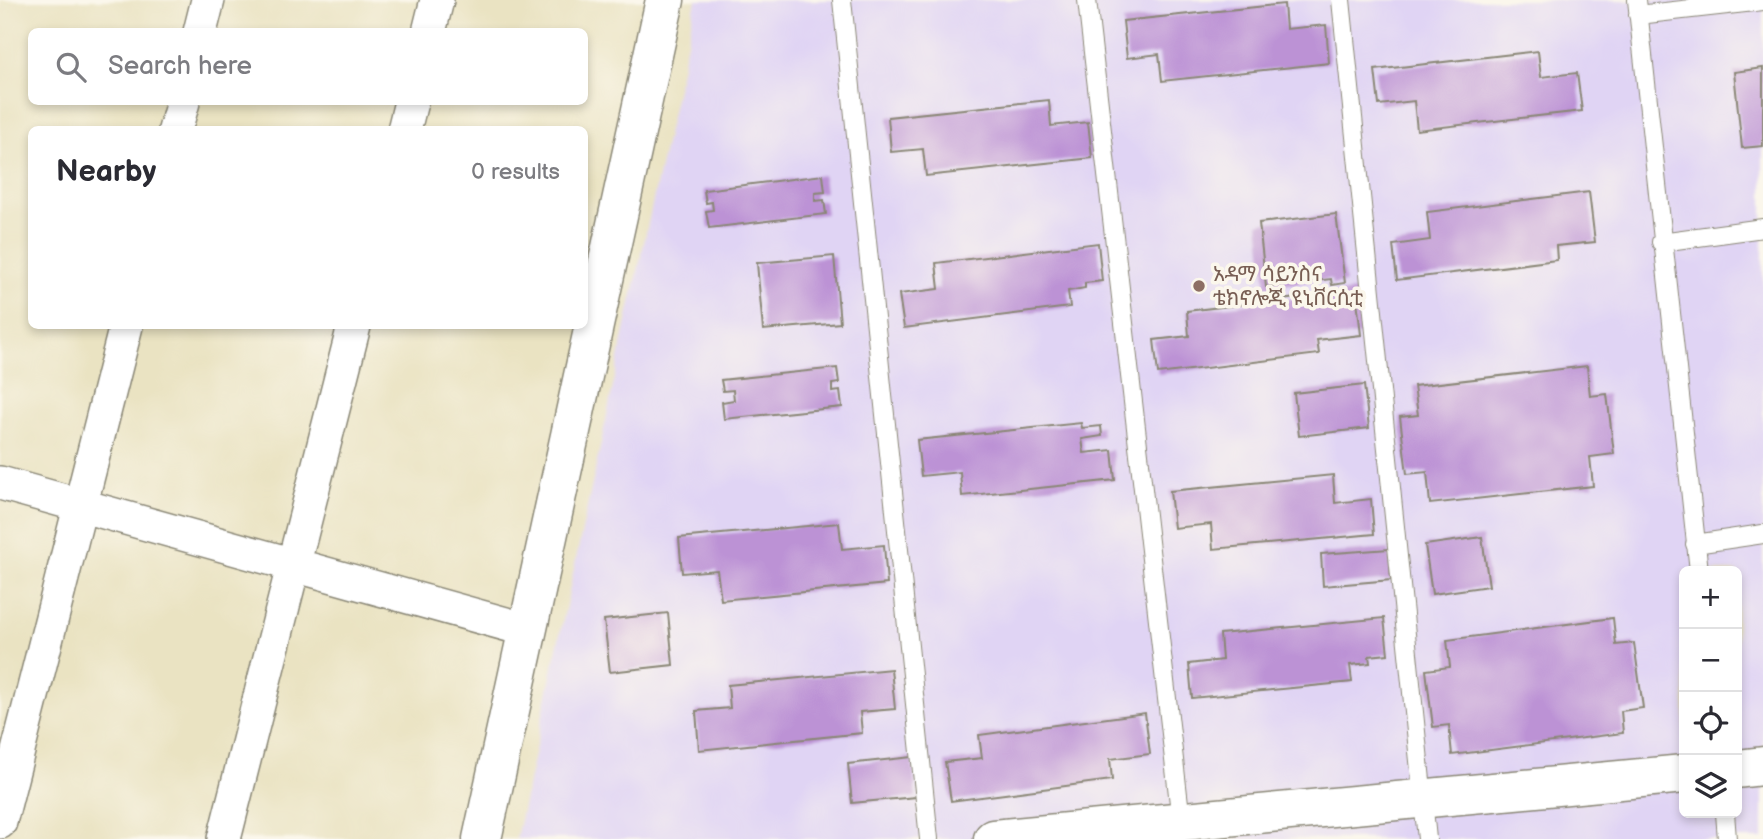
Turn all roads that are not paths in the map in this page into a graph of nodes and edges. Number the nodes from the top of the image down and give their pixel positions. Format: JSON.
{"nodes":[{"id":1,"x":208,"y":0,"type":"edge"},
{"id":2,"x":437,"y":0,"type":"edge"},
{"id":3,"x":665,"y":0,"type":"edge"},
{"id":4,"x":842,"y":0,"type":"edge"},
{"id":5,"x":1087,"y":0,"type":"edge"},
{"id":6,"x":1341,"y":0,"type":"edge"},
{"id":7,"x":1763,"y":1,"type":"edge"},
{"id":8,"x":1638,"y":8,"type":"edge"},
{"id":9,"x":201,"y":28,"type":"edge"},
{"id":10,"x":430,"y":28,"type":"edge"},
{"id":11,"x":182,"y":105,"type":"edge"},
{"id":12,"x":410,"y":105,"type":"edge"},
{"id":13,"x":177,"y":126,"type":"edge"},
{"id":14,"x":405,"y":126,"type":"edge"},
{"id":15,"x":1763,"y":228,"type":"edge"},
{"id":16,"x":1661,"y":242,"type":"junction"},
{"id":17,"x":125,"y":329,"type":"edge"},
{"id":18,"x":353,"y":329,"type":"edge"},
{"id":19,"x":0,"y":483,"type":"edge"},
{"id":20,"x":80,"y":505,"type":"junction"},
{"id":21,"x":1763,"y":534,"type":"edge"},
{"id":22,"x":1695,"y":544,"type":"junction"},
{"id":23,"x":293,"y":565,"type":"junction"},
{"id":24,"x":1698,"y":566,"type":"edge"},
{"id":25,"x":527,"y":630,"type":"junction"},
{"id":26,"x":1763,"y":766,"type":"edge"},
{"id":27,"x":1742,"y":768,"type":"edge"},
{"id":28,"x":1679,"y":774,"type":"edge"},
{"id":29,"x":1424,"y":798,"type":"junction"},
{"id":30,"x":1725,"y":818,"type":"edge"},
{"id":31,"x":1181,"y":821,"type":"junction"},
{"id":32,"x":0,"y":822,"type":"edge"},
{"id":33,"x":224,"y":839,"type":"edge"},
{"id":34,"x":482,"y":839,"type":"edge"},
{"id":35,"x":929,"y":839,"type":"edge"},
{"id":36,"x":993,"y":839,"type":"edge"},
{"id":37,"x":1427,"y":839,"type":"edge"},
{"id":38,"x":1727,"y":839,"type":"edge"}],
"edges":[{"from":1,"to":9,"type":"street"},
{"from":2,"to":10,"type":"street"},
{"from":3,"to":25,"type":"street"},
{"from":4,"to":35,"type":"lane"},
{"from":5,"to":31,"type":"lane"},
{"from":6,"to":29,"type":"lane"},
{"from":7,"to":8,"type":"lane"},
{"from":8,"to":16,"type":"lane"},
{"from":11,"to":13,"type":"street"},
{"from":12,"to":14,"type":"street"},
{"from":15,"to":16,"type":"lane"},
{"from":16,"to":22,"type":"lane"},
{"from":17,"to":20,"type":"street"},
{"from":18,"to":23,"type":"street"},
{"from":19,"to":20,"type":"street"},
{"from":20,"to":23,"type":"street"},
{"from":20,"to":32,"type":"street"},
{"from":21,"to":22,"type":"lane"},
{"from":22,"to":24,"type":"lane"},
{"from":23,"to":25,"type":"street"},
{"from":23,"to":33,"type":"street"},
{"from":25,"to":34,"type":"street"},
{"from":26,"to":27,"type":"street"},
{"from":28,"to":29,"type":"street"},
{"from":29,"to":31,"type":"street"},
{"from":29,"to":37,"type":"lane"},
{"from":30,"to":38,"type":"lane"},
{"from":31,"to":36,"type":"street"}]}
